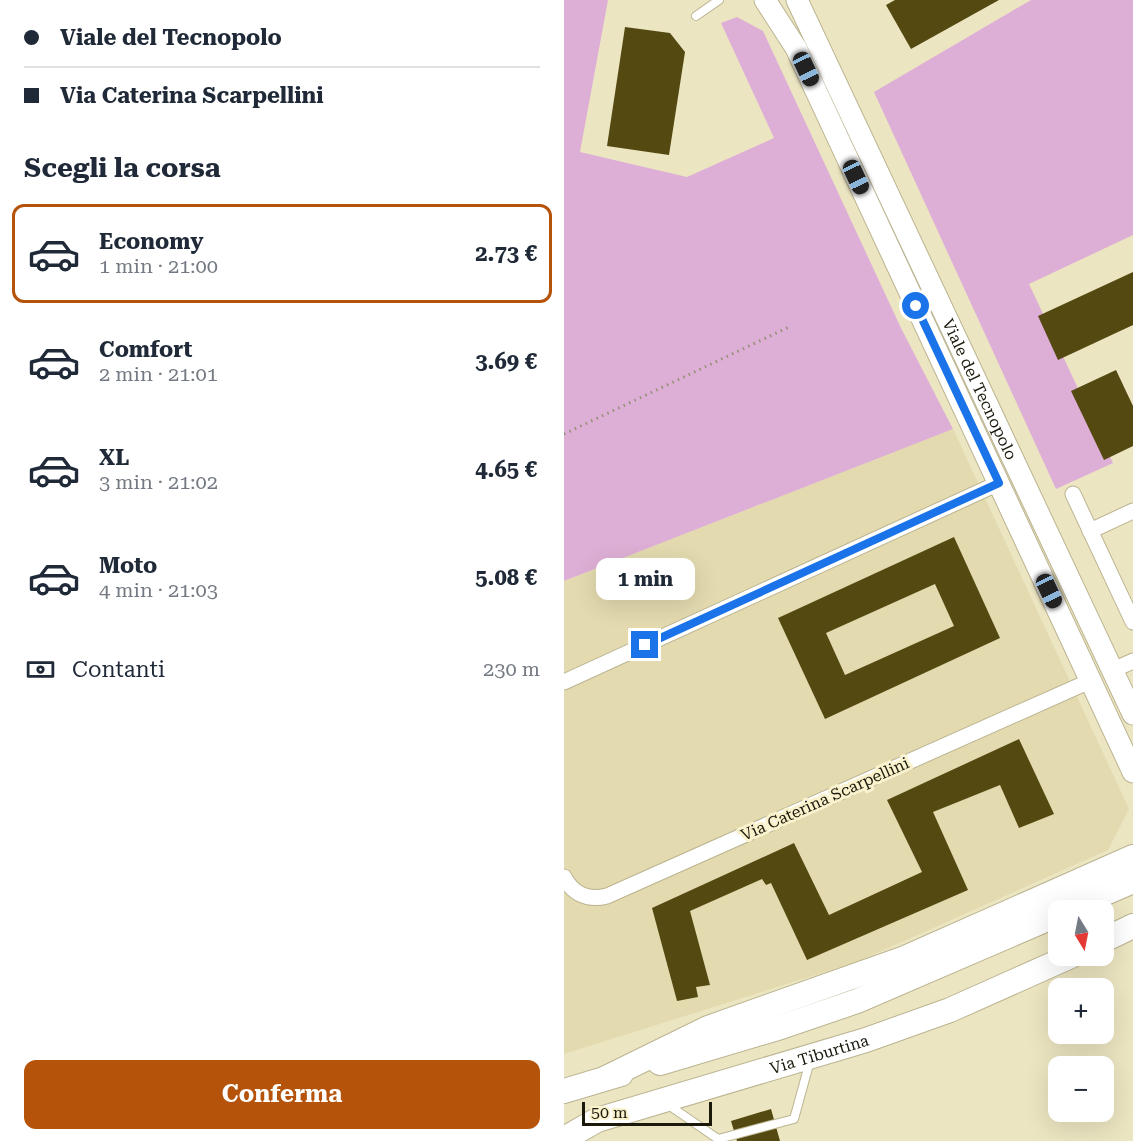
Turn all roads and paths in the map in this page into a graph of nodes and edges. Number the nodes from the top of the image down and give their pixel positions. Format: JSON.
{"nodes":[{"id":1,"x":719,"y":0,"type":"edge"},
{"id":2,"x":765,"y":0,"type":"edge"},
{"id":3,"x":797,"y":0,"type":"edge"},
{"id":4,"x":696,"y":16,"type":"dead end"},
{"id":5,"x":791,"y":326,"type":"dead end"},
{"id":6,"x":564,"y":434,"type":"edge"},
{"id":7,"x":999,"y":483,"type":"junction"},
{"id":8,"x":1073,"y":494,"type":"dead end"},
{"id":9,"x":1133,"y":512,"type":"edge"},
{"id":10,"x":1090,"y":531,"type":"junction"},
{"id":11,"x":1133,"y":622,"type":"edge"},
{"id":12,"x":1133,"y":661,"type":"edge"},
{"id":13,"x":1113,"y":670,"type":"junction"},
{"id":14,"x":1090,"y":681,"type":"junction"},
{"id":15,"x":564,"y":682,"type":"edge"},
{"id":16,"x":1133,"y":714,"type":"edge"},
{"id":17,"x":1133,"y":772,"type":"edge"},
{"id":18,"x":1130,"y":863,"type":"edge"},
{"id":19,"x":564,"y":878,"type":"edge"},
{"id":20,"x":1080,"y":900,"type":"edge"},
{"id":21,"x":1048,"y":919,"type":"edge"},
{"id":22,"x":1133,"y":926,"type":"edge"},
{"id":23,"x":1114,"y":935,"type":"edge"},
{"id":24,"x":1049,"y":966,"type":"edge"},
{"id":25,"x":811,"y":1058,"type":"junction"},
{"id":26,"x":606,"y":1078,"type":"junction"},
{"id":27,"x":564,"y":1091,"type":"edge"},
{"id":28,"x":663,"y":1101,"type":"junction"},
{"id":29,"x":564,"y":1139,"type":"edge"}],
"edges":[{"from":1,"to":4,"type":"lane"},
{"from":2,"to":7,"type":"main road","name":"Viale del Tecnopolo"},
{"from":3,"to":13,"type":"main road","name":"Viale del Tecnopolo"},
{"from":5,"to":6,"type":"path"},
{"from":7,"to":14,"type":"main road","name":"Viale del Tecnopolo"},
{"from":7,"to":15,"type":"street"},
{"from":8,"to":10,"type":"street"},
{"from":9,"to":10,"type":"street"},
{"from":10,"to":11,"type":"street"},
{"from":12,"to":13,"type":"street"},
{"from":13,"to":16,"type":"main road","name":"Viale del Tecnopolo"},
{"from":14,"to":17,"type":"main road","name":"Viale del Tecnopolo"},
{"from":14,"to":19,"type":"street","name":"Via Caterina Scarpellini"},
{"from":18,"to":20,"type":"main road"},
{"from":18,"to":26,"type":"main road"},
{"from":21,"to":26,"type":"main road"},
{"from":22,"to":23,"type":"main road"},
{"from":24,"to":25,"type":"main road","name":"Via Tiburtina"},
{"from":25,"to":28,"type":"main road","name":"Via Tiburtina"},
{"from":25,"to":28,"type":"lane"},
{"from":26,"to":27,"type":"main road"},
{"from":28,"to":29,"type":"main road","name":"Via Tiburtina"}]}
